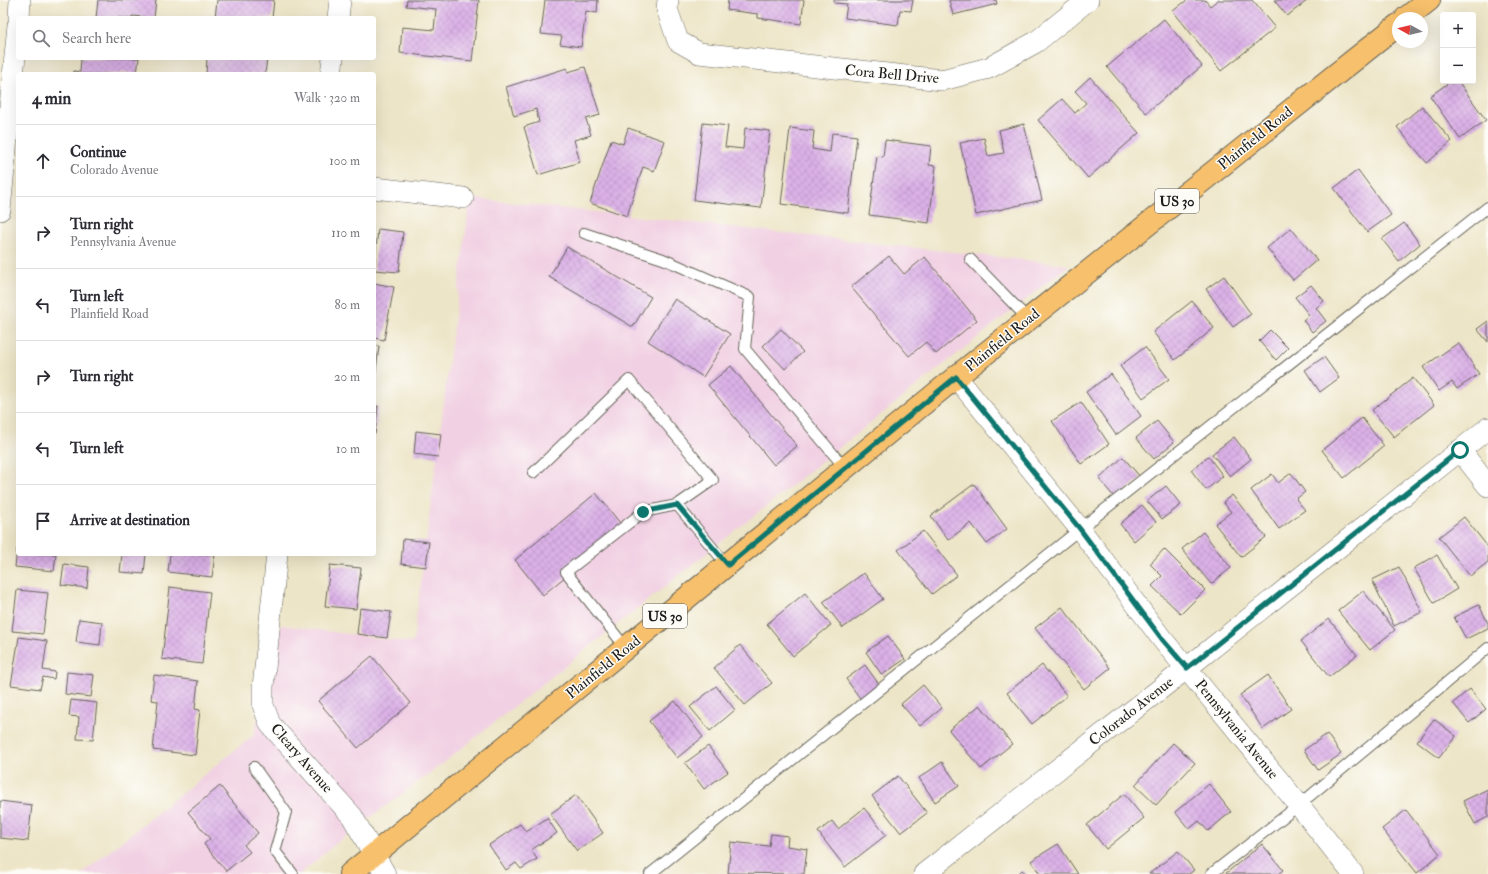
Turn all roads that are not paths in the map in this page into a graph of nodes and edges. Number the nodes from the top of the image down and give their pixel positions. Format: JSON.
{"nodes":[{"id":1,"x":20,"y":0,"type":"edge"},
{"id":2,"x":340,"y":0,"type":"edge"},
{"id":3,"x":668,"y":0,"type":"edge"},
{"id":4,"x":1088,"y":0,"type":"edge"},
{"id":5,"x":1429,"y":0,"type":"edge"},
{"id":6,"x":1414,"y":12,"type":"edge"},
{"id":7,"x":19,"y":16,"type":"edge"},
{"id":8,"x":338,"y":16,"type":"edge"},
{"id":9,"x":1392,"y":29,"type":"edge"},
{"id":10,"x":16,"y":49,"type":"edge"},
{"id":11,"x":333,"y":60,"type":"edge"},
{"id":12,"x":331,"y":72,"type":"edge"},
{"id":13,"x":8,"y":146,"type":"edge"},
{"id":14,"x":376,"y":188,"type":"edge"},
{"id":15,"x":463,"y":198,"type":"dead end"},
{"id":16,"x":1488,"y":207,"type":"edge"},
{"id":17,"x":0,"y":210,"type":"edge"},
{"id":18,"x":584,"y":234,"type":"dead end"},
{"id":19,"x":970,"y":259,"type":"dead end"},
{"id":20,"x":1028,"y":319,"type":"junction"},
{"id":21,"x":956,"y":377,"type":"junction"},
{"id":22,"x":1488,"y":428,"type":"edge"},
{"id":23,"x":1460,"y":450,"type":"junction"},
{"id":24,"x":845,"y":468,"type":"junction"},
{"id":25,"x":533,"y":473,"type":"dead end"},
{"id":26,"x":1488,"y":486,"type":"edge"},
{"id":27,"x":677,"y":505,"type":"junction"},
{"id":28,"x":1080,"y":529,"type":"junction"},
{"id":29,"x":277,"y":556,"type":"edge"},
{"id":30,"x":728,"y":565,"type":"junction"},
{"id":31,"x":626,"y":648,"type":"junction"},
{"id":32,"x":1488,"y":648,"type":"edge"},
{"id":33,"x":1187,"y":668,"type":"junction"},
{"id":34,"x":254,"y":767,"type":"dead end"},
{"id":35,"x":1299,"y":805,"type":"junction"},
{"id":36,"x":374,"y":855,"type":"junction"},
{"id":37,"x":293,"y":874,"type":"edge"},
{"id":38,"x":350,"y":874,"type":"edge"},
{"id":39,"x":384,"y":874,"type":"edge"},
{"id":40,"x":650,"y":874,"type":"edge"},
{"id":41,"x":924,"y":874,"type":"edge"},
{"id":42,"x":1211,"y":874,"type":"edge"},
{"id":43,"x":1353,"y":874,"type":"edge"}],
"edges":[{"from":1,"to":7,"type":"street"},
{"from":2,"to":8,"type":"street"},
{"from":3,"to":4,"type":"street","name":"Cora Bell Drive"},
{"from":5,"to":6,"type":"main road"},
{"from":9,"to":20,"type":"main road","name":"Plainfield Road","number":"US 30"},
{"from":10,"to":13,"type":"street"},
{"from":11,"to":12,"type":"street"},
{"from":13,"to":17,"type":"street"},
{"from":14,"to":15,"type":"street"},
{"from":16,"to":28,"type":"lane"},
{"from":18,"to":24,"type":"lane"},
{"from":19,"to":20,"type":"lane"},
{"from":20,"to":21,"type":"main road","name":"Plainfield Road","number":"US 30"},
{"from":21,"to":24,"type":"main road","name":"Plainfield Road","number":"US 30"},
{"from":21,"to":28,"type":"street","name":"Pennsylvania Avenue"},
{"from":22,"to":23,"type":"street","name":"Colorado Avenue"},
{"from":23,"to":26,"type":"street"},
{"from":23,"to":33,"type":"street","name":"Colorado Avenue"},
{"from":24,"to":30,"type":"main road","name":"Plainfield Road","number":"US 30"},
{"from":25,"to":27,"type":"lane"},
{"from":27,"to":30,"type":"lane"},
{"from":27,"to":31,"type":"lane"},
{"from":28,"to":33,"type":"street","name":"Pennsylvania Avenue"},
{"from":28,"to":40,"type":"lane"},
{"from":29,"to":36,"type":"street","name":"Cleary Avenue"},
{"from":30,"to":31,"type":"main road","name":"Plainfield Road","number":"US 30"},
{"from":31,"to":36,"type":"main road","name":"Plainfield Road","number":"US 30"},
{"from":32,"to":35,"type":"lane"},
{"from":33,"to":35,"type":"street","name":"Pennsylvania Avenue"},
{"from":33,"to":41,"type":"street","name":"Colorado Avenue"},
{"from":34,"to":37,"type":"lane"},
{"from":35,"to":42,"type":"lane"},
{"from":35,"to":43,"type":"street","name":"Pennsylvania Avenue"},
{"from":36,"to":38,"type":"main road","name":"Plainfield Road","number":"US 30"},
{"from":36,"to":39,"type":"street","name":"Cleary Avenue"}]}
